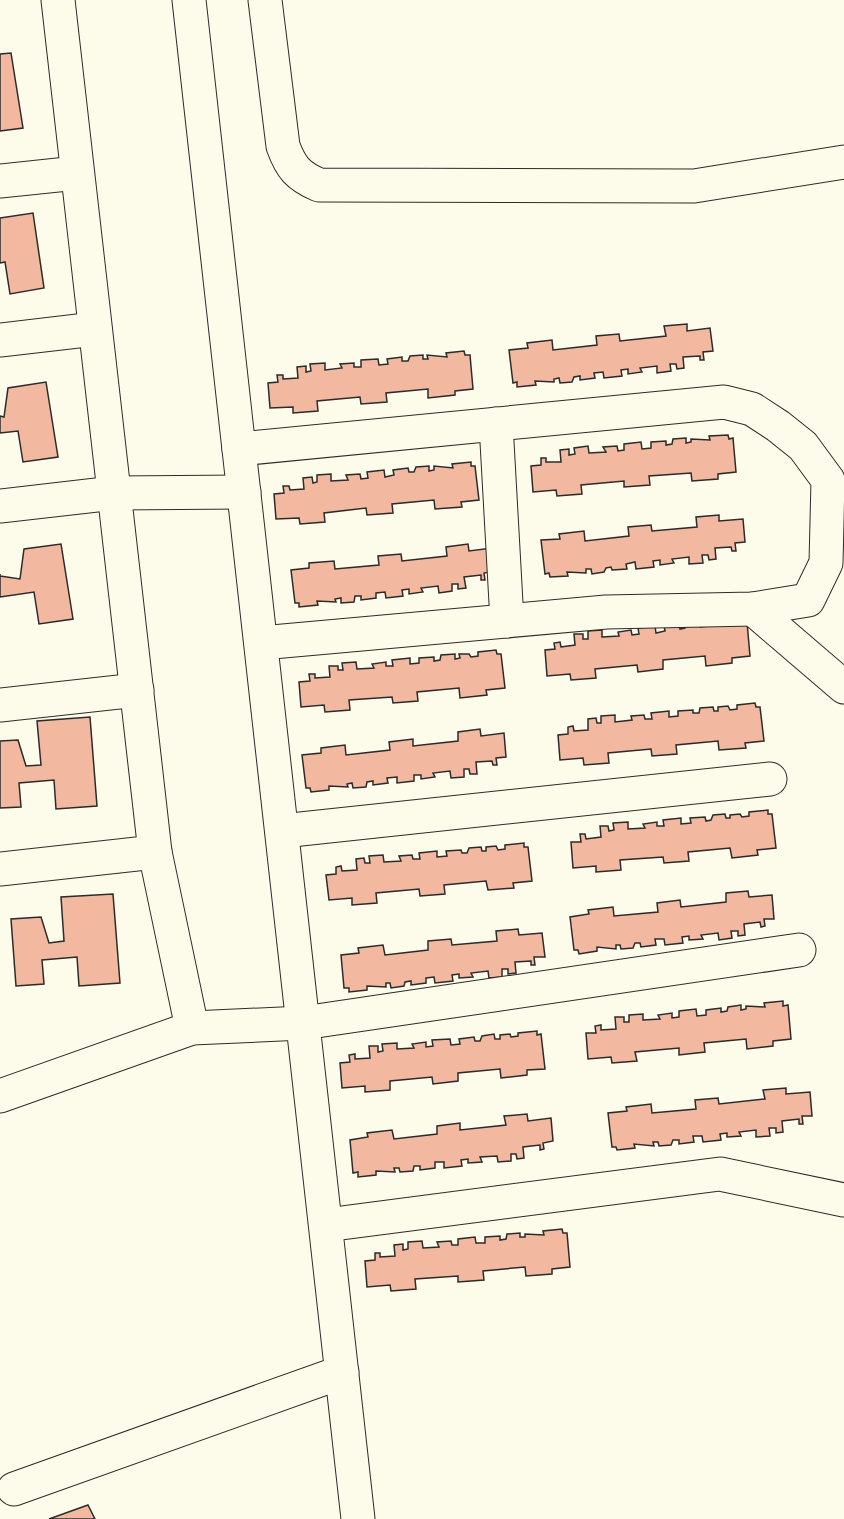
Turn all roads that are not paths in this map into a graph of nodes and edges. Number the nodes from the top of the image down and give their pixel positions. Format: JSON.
{"nodes":[{"id":1,"x":58,"y":0,"type":"edge"},
{"id":2,"x":189,"y":0,"type":"edge"},
{"id":3,"x":265,"y":0,"type":"edge"},
{"id":4,"x":844,"y":162,"type":"edge"},
{"id":5,"x":77,"y":173,"type":"junction"},
{"id":6,"x":0,"y":181,"type":"edge"},
{"id":7,"x":95,"y":329,"type":"junction"},
{"id":8,"x":0,"y":340,"type":"edge"},
{"id":9,"x":496,"y":424,"type":"junction"},
{"id":10,"x":239,"y":448,"type":"junction"},
{"id":11,"x":836,"y":479,"type":"edge"},
{"id":12,"x":244,"y":492,"type":"junction"},
{"id":13,"x":114,"y":493,"type":"junction"},
{"id":14,"x":0,"y":506,"type":"edge"},
{"id":15,"x":753,"y":609,"type":"junction"},
{"id":16,"x":507,"y":621,"type":"junction"},
{"id":17,"x":261,"y":644,"type":"junction"},
{"id":18,"x":844,"y":687,"type":"edge"},
{"id":19,"x":137,"y":690,"type":"junction"},
{"id":20,"x":0,"y":705,"type":"edge"},
{"id":21,"x":770,"y":779,"type":"dead end"},
{"id":22,"x":282,"y":831,"type":"junction"},
{"id":23,"x":155,"y":852,"type":"junction"},
{"id":24,"x":0,"y":868,"type":"edge"},
{"id":25,"x":799,"y":950,"type":"dead end"},
{"id":26,"x":303,"y":1023,"type":"junction"},
{"id":27,"x":192,"y":1028,"type":"junction"},
{"id":28,"x":0,"y":1096,"type":"edge"},
{"id":29,"x":844,"y":1200,"type":"edge"},
{"id":30,"x":326,"y":1225,"type":"junction"},
{"id":31,"x":342,"y":1372,"type":"junction"},
{"id":32,"x":14,"y":1489,"type":"dead end"},
{"id":33,"x":358,"y":1519,"type":"edge"}],
"edges":[{"from":1,"to":5,"type":"lane"},
{"from":2,"to":10,"type":"lane"},
{"from":3,"to":4,"type":"lane"},
{"from":5,"to":6,"type":"lane"},
{"from":5,"to":7,"type":"lane"},
{"from":7,"to":8,"type":"lane"},
{"from":7,"to":13,"type":"lane"},
{"from":9,"to":10,"type":"lane"},
{"from":9,"to":11,"type":"lane"},
{"from":9,"to":16,"type":"lane"},
{"from":10,"to":12,"type":"lane"},
{"from":11,"to":15,"type":"lane"},
{"from":12,"to":13,"type":"lane"},
{"from":12,"to":17,"type":"lane"},
{"from":13,"to":14,"type":"lane"},
{"from":13,"to":19,"type":"lane"},
{"from":15,"to":16,"type":"lane"},
{"from":15,"to":18,"type":"lane"},
{"from":16,"to":17,"type":"lane"},
{"from":17,"to":22,"type":"lane"},
{"from":19,"to":20,"type":"lane"},
{"from":19,"to":23,"type":"lane"},
{"from":21,"to":22,"type":"lane"},
{"from":22,"to":26,"type":"lane"},
{"from":23,"to":24,"type":"lane"},
{"from":23,"to":27,"type":"lane"},
{"from":25,"to":26,"type":"lane"},
{"from":26,"to":27,"type":"lane"},
{"from":26,"to":30,"type":"lane"},
{"from":27,"to":28,"type":"lane"},
{"from":29,"to":30,"type":"lane"},
{"from":30,"to":31,"type":"lane"},
{"from":31,"to":32,"type":"lane"},
{"from":31,"to":33,"type":"lane"}]}
